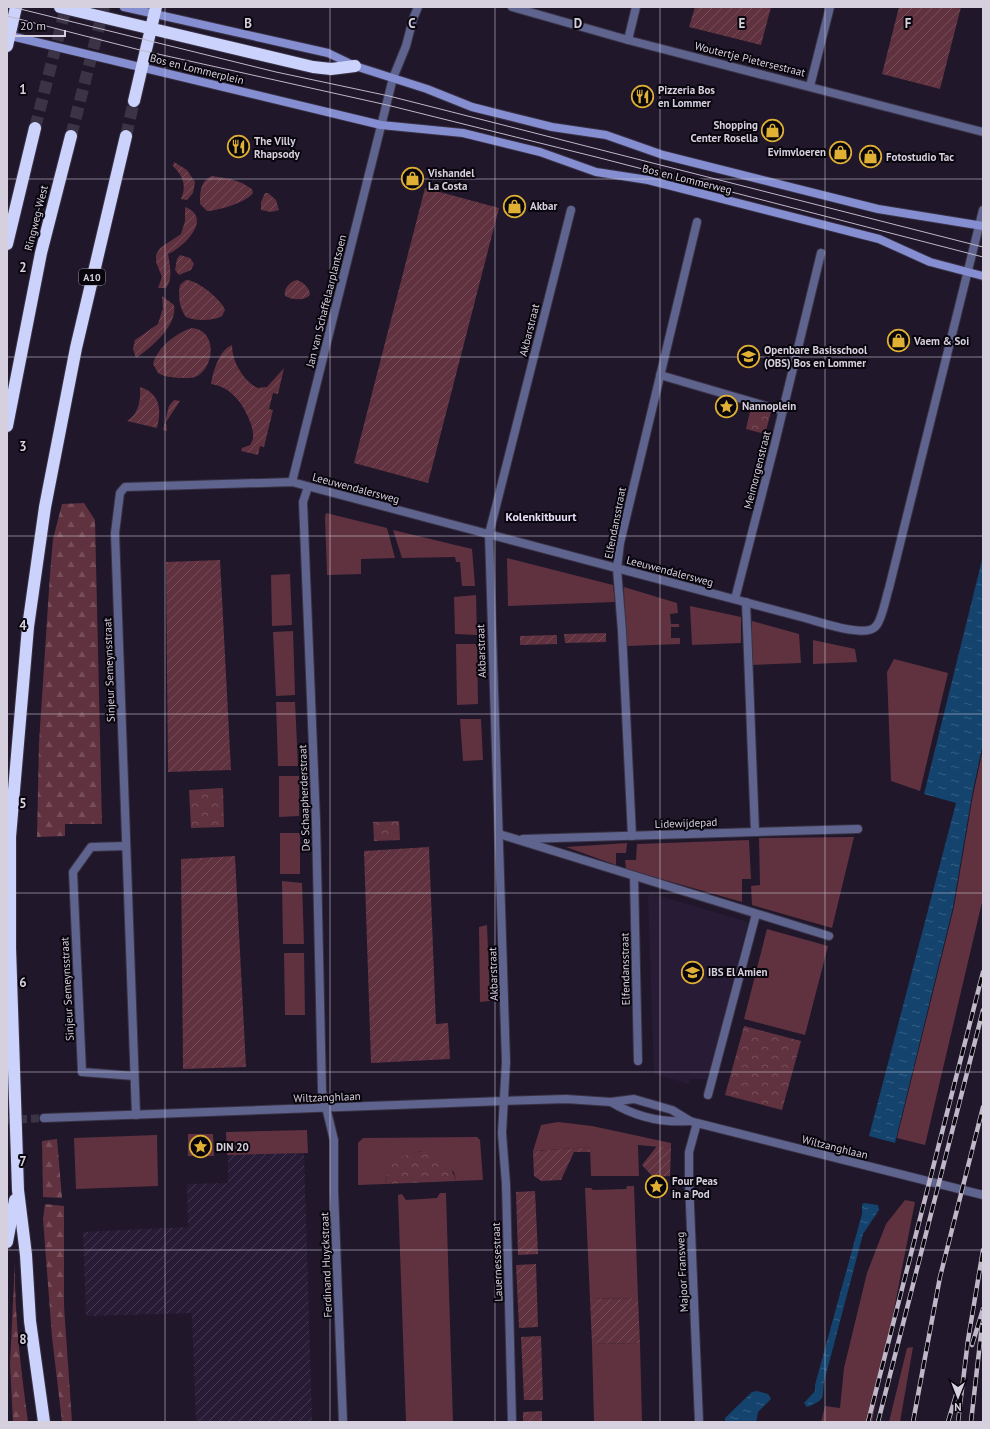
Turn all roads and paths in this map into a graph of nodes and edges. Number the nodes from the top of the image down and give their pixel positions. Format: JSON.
{"nodes":[{"id":1,"x":17,"y":7,"type":"edge"},
{"id":2,"x":60,"y":7,"type":"edge"},
{"id":3,"x":124,"y":7,"type":"edge"},
{"id":4,"x":418,"y":7,"type":"edge"},
{"id":5,"x":512,"y":7,"type":"edge"},
{"id":6,"x":636,"y":7,"type":"edge"},
{"id":7,"x":830,"y":7,"type":"edge"},
{"id":8,"x":156,"y":11,"type":"edge"},
{"id":9,"x":151,"y":28,"type":"junction"},
{"id":10,"x":8,"y":39,"type":"edge"},
{"id":11,"x":628,"y":40,"type":"junction"},
{"id":12,"x":355,"y":66,"type":"junction"},
{"id":13,"x":141,"y":67,"type":"junction"},
{"id":14,"x":393,"y":78,"type":"junction"},
{"id":15,"x":810,"y":86,"type":"junction"},
{"id":16,"x":134,"y":101,"type":"tunnel mouth"},
{"id":17,"x":381,"y":125,"type":"junction"},
{"id":18,"x":35,"y":128,"type":"tunnel mouth"},
{"id":19,"x":983,"y":132,"type":"edge"},
{"id":20,"x":71,"y":136,"type":"tunnel mouth"},
{"id":21,"x":126,"y":136,"type":"tunnel mouth"},
{"id":22,"x":571,"y":210,"type":"dead end"},
{"id":23,"x":983,"y":210,"type":"edge"},
{"id":24,"x":698,"y":222,"type":"dead end"},
{"id":25,"x":981,"y":226,"type":"edge"},
{"id":26,"x":7,"y":244,"type":"edge"},
{"id":27,"x":821,"y":253,"type":"dead end"},
{"id":28,"x":967,"y":272,"type":"junction"},
{"id":29,"x":983,"y":276,"type":"edge"},
{"id":30,"x":660,"y":375,"type":"junction"},
{"id":31,"x":783,"y":412,"type":"junction"},
{"id":32,"x":7,"y":426,"type":"edge"},
{"id":33,"x":292,"y":482,"type":"junction"},
{"id":34,"x":308,"y":487,"type":"junction"},
{"id":35,"x":120,"y":493,"type":"joint"},
{"id":36,"x":489,"y":534,"type":"junction"},
{"id":37,"x":617,"y":569,"type":"junction"},
{"id":38,"x":735,"y":599,"type":"junction"},
{"id":39,"x":746,"y":602,"type":"junction"},
{"id":40,"x":7,"y":823,"type":"edge"},
{"id":41,"x":858,"y":829,"type":"dead end"},
{"id":42,"x":755,"y":832,"type":"junction"},
{"id":43,"x":500,"y":834,"type":"junction"},
{"id":44,"x":632,"y":836,"type":"junction"},
{"id":45,"x":10,"y":837,"type":"junction"},
{"id":46,"x":516,"y":839,"type":"junction"},
{"id":47,"x":126,"y":846,"type":"junction"},
{"id":48,"x":634,"y":876,"type":"junction"},
{"id":49,"x":756,"y":914,"type":"junction"},
{"id":50,"x":829,"y":936,"type":"dead end"},
{"id":51,"x":638,"y":1061,"type":"dead end"},
{"id":52,"x":134,"y":1076,"type":"junction"},
{"id":53,"x":708,"y":1095,"type":"dead end"},
{"id":54,"x":504,"y":1101,"type":"junction"},
{"id":55,"x":611,"y":1102,"type":"junction"},
{"id":56,"x":326,"y":1108,"type":"junction"},
{"id":57,"x":136,"y":1115,"type":"junction"},
{"id":58,"x":44,"y":1118,"type":"tunnel mouth"},
{"id":59,"x":693,"y":1122,"type":"junction"},
{"id":60,"x":18,"y":1190,"type":"junction"},
{"id":61,"x":979,"y":1194,"type":"edge"},
{"id":62,"x":7,"y":1242,"type":"edge"},
{"id":63,"x":44,"y":1422,"type":"edge"},
{"id":64,"x":343,"y":1422,"type":"edge"},
{"id":65,"x":512,"y":1422,"type":"edge"},
{"id":66,"x":699,"y":1422,"type":"edge"}],
"edges":[{"from":1,"to":10,"type":"highway"},
{"from":2,"to":9,"type":"highway"},
{"from":3,"to":8,"type":"main road"},
{"from":4,"to":14,"type":"street","name":"Jan van Schaffelaarplantsoen"},
{"from":5,"to":11,"type":"street","name":"Woutertje Pietersestraat"},
{"from":6,"to":11,"type":"street"},
{"from":7,"to":15,"type":"street"},
{"from":8,"to":9,"type":"highway"},
{"from":8,"to":12,"type":"main road"},
{"from":9,"to":12,"type":"highway"},
{"from":9,"to":13,"type":"highway"},
{"from":10,"to":13,"type":"main road","name":"Bos en Lommerplein"},
{"from":11,"to":15,"type":"street","name":"Woutertje Pietersestraat"},
{"from":12,"to":14,"type":"main road"},
{"from":13,"to":16,"type":"highway"},
{"from":13,"to":17,"type":"main road","name":"Bos en Lommerplein"},
{"from":14,"to":17,"type":"street","name":"Jan van Schaffelaarplantsoen"},
{"from":14,"to":25,"type":"main road","name":"Bos en Lommerweg"},
{"from":15,"to":19,"type":"street","name":"Woutertje Pietersestraat"},
{"from":17,"to":28,"type":"main road","name":"Bos en Lommerweg"},
{"from":17,"to":33,"type":"street","name":"Jan van Schaffelaarplantsoen"},
{"from":18,"to":26,"type":"highway","name":"Ringweg-West"},
{"from":20,"to":32,"type":"highway","name":"Ringweg-West"},
{"from":21,"to":45,"type":"highway","number":"A10"},
{"from":22,"to":36,"type":"street","name":"Akbarstraat"},
{"from":23,"to":25,"type":"street"},
{"from":24,"to":30,"type":"street","name":"Elfendansstraat"},
{"from":25,"to":28,"type":"street","name":"Leeuwendalersweg"},
{"from":27,"to":31,"type":"street","name":"Meimorgenstraat"},
{"from":28,"to":29,"type":"main road","name":"Bos en Lommerweg"},
{"from":28,"to":39,"type":"street","name":"Leeuwendalersweg"},
{"from":30,"to":31,"type":"street"},
{"from":30,"to":37,"type":"street","name":"Elfendansstraat"},
{"from":31,"to":38,"type":"street","name":"Meimorgenstraat"},
{"from":33,"to":34,"type":"street","name":"Leeuwendalersweg"},
{"from":33,"to":35,"type":"street","name":"Leeuwendalersweg"},
{"from":34,"to":36,"type":"street","name":"Leeuwendalersweg"},
{"from":34,"to":56,"type":"street","name":"De Schaapherderstraat"},
{"from":35,"to":47,"type":"street","name":"Sinjeur Semeynsstraat"},
{"from":36,"to":37,"type":"street","name":"Leeuwendalersweg"},
{"from":36,"to":43,"type":"street","name":"Akbarstraat"},
{"from":37,"to":38,"type":"street","name":"Leeuwendalersweg"},
{"from":37,"to":44,"type":"street","name":"Elfendansstraat"},
{"from":38,"to":39,"type":"street","name":"Leeuwendalersweg"},
{"from":39,"to":42,"type":"street"},
{"from":40,"to":45,"type":"highway","number":"A10"},
{"from":41,"to":42,"type":"street","name":"Lidewijdepad"},
{"from":42,"to":44,"type":"street","name":"Lidewijdepad"},
{"from":43,"to":46,"type":"street"},
{"from":43,"to":54,"type":"street","name":"Akbarstraat"},
{"from":44,"to":46,"type":"street","name":"Lidewijdepad"},
{"from":45,"to":60,"type":"highway","number":"A10"},
{"from":46,"to":48,"type":"street"},
{"from":47,"to":52,"type":"street","name":"Sinjeur Semeynsstraat"},
{"from":47,"to":52,"type":"street","name":"Sinjeur Semeynsstraat"},
{"from":48,"to":49,"type":"street"},
{"from":48,"to":51,"type":"street","name":"Elfendansstraat"},
{"from":49,"to":50,"type":"street"},
{"from":49,"to":53,"type":"street"},
{"from":52,"to":57,"type":"street","name":"Sinjeur Semeynsstraat"},
{"from":54,"to":55,"type":"street","name":"Wiltzanghlaan"},
{"from":54,"to":56,"type":"street","name":"Wiltzanghlaan"},
{"from":54,"to":65,"type":"street","name":"Lauernessestraat"},
{"from":55,"to":59,"type":"street","name":"Wiltzanghlaan"},
{"from":55,"to":59,"type":"street","name":"Wiltzanghlaan"},
{"from":56,"to":57,"type":"street","name":"Wiltzanghlaan"},
{"from":56,"to":64,"type":"street","name":"Ferdinand Huyckstraat"},
{"from":57,"to":58,"type":"street","name":"Wiltzanghlaan"},
{"from":59,"to":61,"type":"street","name":"Wiltzanghlaan"},
{"from":59,"to":66,"type":"street","name":"Majoor Fransweg"},
{"from":60,"to":62,"type":"highway","number":"A10"},
{"from":60,"to":63,"type":"highway","number":"A10"}]}
